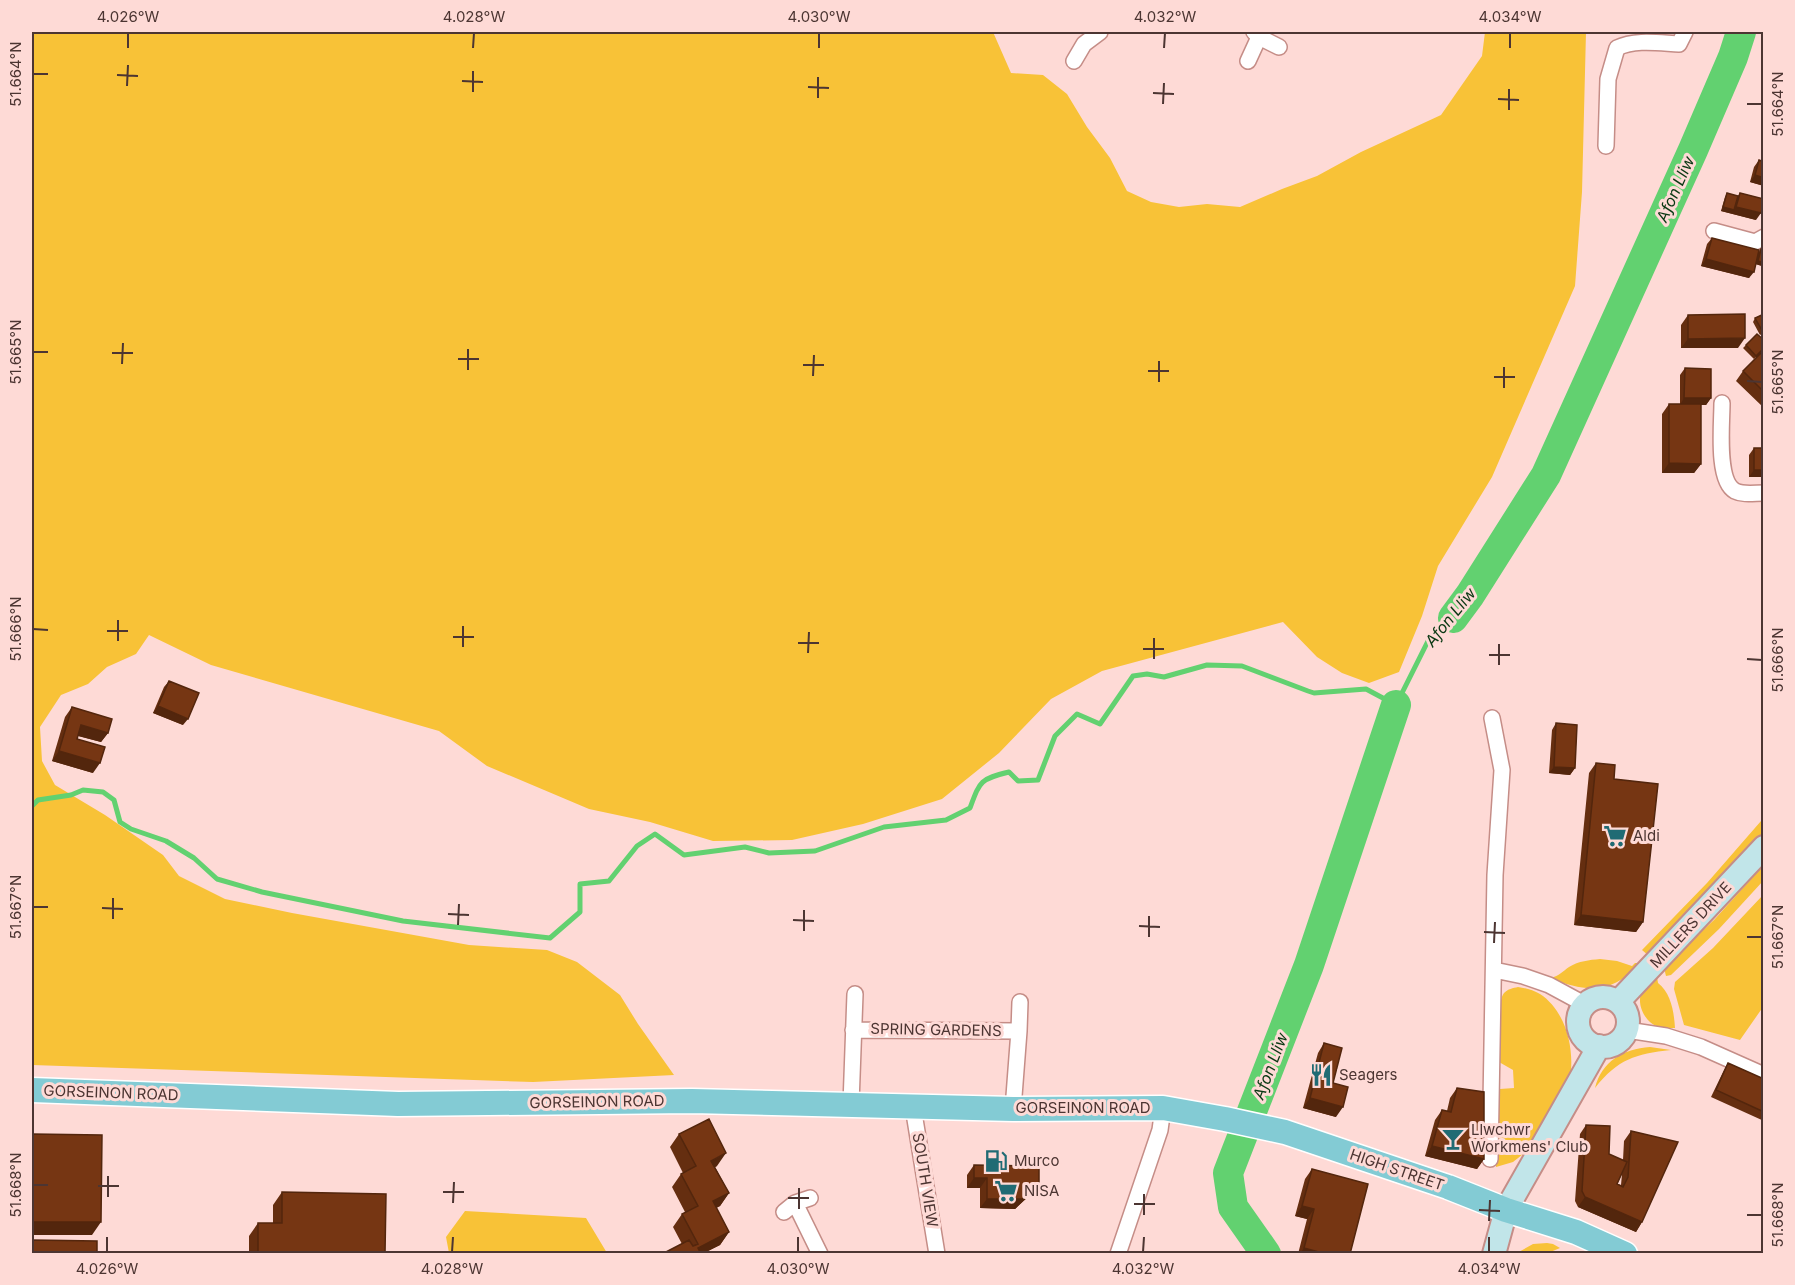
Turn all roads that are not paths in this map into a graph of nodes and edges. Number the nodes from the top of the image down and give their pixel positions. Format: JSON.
{"nodes":[{"id":1,"x":1100,"y":32,"type":"edge"},
{"id":2,"x":1685,"y":32,"type":"edge"},
{"id":3,"x":1257,"y":34,"type":"edge"},
{"id":4,"x":1279,"y":48,"type":"dead end"},
{"id":5,"x":1074,"y":61,"type":"dead end"},
{"id":6,"x":1248,"y":61,"type":"dead end"},
{"id":7,"x":1606,"y":146,"type":"dead end"},
{"id":8,"x":1714,"y":231,"type":"dead end"},
{"id":9,"x":1764,"y":237,"type":"edge"},
{"id":10,"x":1722,"y":403,"type":"dead end"},
{"id":11,"x":1764,"y":493,"type":"edge"},
{"id":12,"x":1492,"y":718,"type":"dead end"},
{"id":13,"x":1764,"y":847,"type":"edge"},
{"id":14,"x":1494,"y":970,"type":"junction"},
{"id":15,"x":855,"y":994,"type":"dead end"},
{"id":16,"x":1020,"y":1002,"type":"dead end"},
{"id":17,"x":1618,"y":1002,"type":"junction"},
{"id":18,"x":1586,"y":1005,"type":"junction"},
{"id":19,"x":854,"y":1029,"type":"junction"},
{"id":20,"x":1627,"y":1030,"type":"junction"},
{"id":21,"x":1019,"y":1031,"type":"junction"},
{"id":22,"x":1599,"y":1046,"type":"junction"},
{"id":23,"x":1764,"y":1075,"type":"edge"},
{"id":24,"x":32,"y":1090,"type":"edge"},
{"id":25,"x":851,"y":1104,"type":"junction"},
{"id":26,"x":913,"y":1107,"type":"junction"},
{"id":27,"x":1163,"y":1108,"type":"junction"},
{"id":28,"x":1013,"y":1109,"type":"junction"},
{"id":29,"x":1490,"y":1159,"type":"dead end"},
{"id":30,"x":796,"y":1204,"type":"dead end"},
{"id":31,"x":1506,"y":1209,"type":"junction"},
{"id":32,"x":820,"y":1254,"type":"edge"},
{"id":33,"x":937,"y":1254,"type":"edge"},
{"id":34,"x":1118,"y":1254,"type":"edge"},
{"id":35,"x":1494,"y":1254,"type":"edge"},
{"id":36,"x":1625,"y":1254,"type":"edge"}],
"edges":[{"from":1,"to":5,"type":"street"},
{"from":2,"to":7,"type":"street"},
{"from":3,"to":4,"type":"street"},
{"from":3,"to":6,"type":"street"},
{"from":8,"to":9,"type":"street"},
{"from":10,"to":11,"type":"street"},
{"from":12,"to":14,"type":"street"},
{"from":13,"to":17,"type":"street","name":"MILLERS DRIVE"},
{"from":14,"to":18,"type":"street"},
{"from":14,"to":29,"type":"street"},
{"from":15,"to":19,"type":"street","name":"SPRING GARDENS"},
{"from":16,"to":21,"type":"street","name":"SPRING GARDENS"},
{"from":17,"to":18,"type":"street"},
{"from":17,"to":20,"type":"street"},
{"from":18,"to":22,"type":"street"},
{"from":19,"to":21,"type":"street","name":"SPRING GARDENS"},
{"from":19,"to":25,"type":"street","name":"SPRING GARDENS"},
{"from":20,"to":22,"type":"street"},
{"from":20,"to":23,"type":"street"},
{"from":21,"to":28,"type":"street","name":"SPRING GARDENS"},
{"from":22,"to":31,"type":"street"},
{"from":24,"to":25,"type":"main road","name":"GORSEINON ROAD"},
{"from":25,"to":26,"type":"main road","name":"GORSEINON ROAD"},
{"from":26,"to":28,"type":"main road","name":"GORSEINON ROAD"},
{"from":26,"to":33,"type":"street","name":"SOUTH VIEW"},
{"from":27,"to":28,"type":"main road","name":"GORSEINON ROAD"},
{"from":27,"to":31,"type":"main road","name":"HIGH STREET"},
{"from":27,"to":34,"type":"street"},
{"from":30,"to":32,"type":"street"},
{"from":31,"to":35,"type":"street"},
{"from":31,"to":36,"type":"main road","name":"HIGH STREET"}]}
